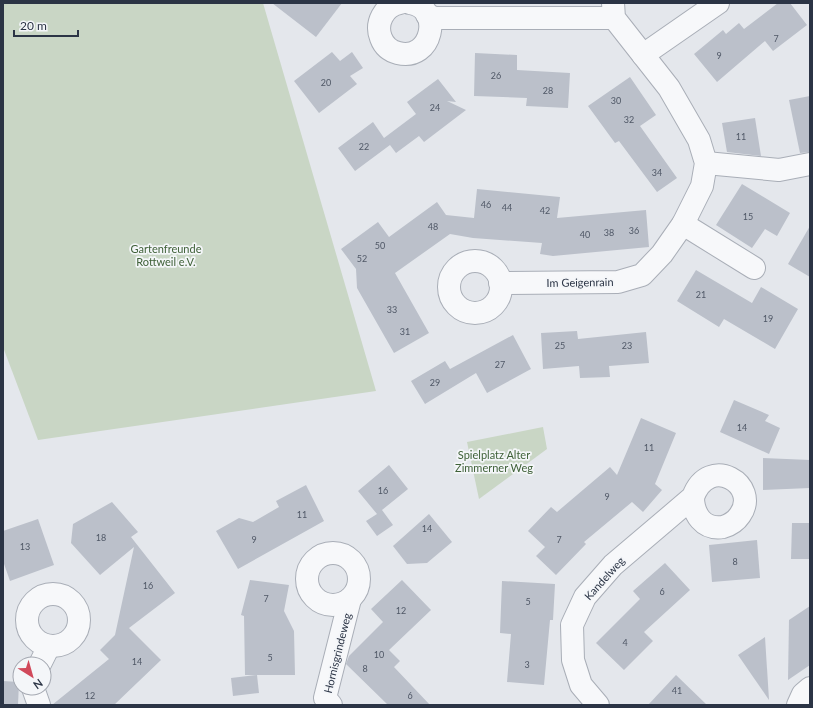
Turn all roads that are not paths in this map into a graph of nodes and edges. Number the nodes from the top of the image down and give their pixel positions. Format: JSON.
{"nodes":[{"id":1,"x":400,"y":3,"type":"edge"},
{"id":2,"x":718,"y":3,"type":"edge"},
{"id":3,"x":419,"y":9,"type":"edge"},
{"id":4,"x":614,"y":10,"type":"edge"},
{"id":5,"x":643,"y":55,"type":"junction"},
{"id":6,"x":706,"y":163,"type":"junction"},
{"id":7,"x":810,"y":164,"type":"edge"},
{"id":8,"x":683,"y":224,"type":"junction"},
{"id":9,"x":754,"y":268,"type":"dead end"},
{"id":10,"x":500,"y":283,"type":"dead end"},
{"id":11,"x":693,"y":496,"type":"dead end"},
{"id":12,"x":350,"y":599,"type":"dead end"},
{"id":13,"x":810,"y":688,"type":"edge"},
{"id":14,"x":331,"y":705,"type":"edge"},
{"id":15,"x":598,"y":705,"type":"edge"},
{"id":16,"x":798,"y":705,"type":"edge"}],
"edges":[{"from":1,"to":3,"type":"street"},
{"from":2,"to":5,"type":"street"},
{"from":3,"to":4,"type":"street","name":"Im Geigenrain"},
{"from":4,"to":5,"type":"street","name":"Im Geigenrain"},
{"from":5,"to":6,"type":"street","name":"Im Geigenrain"},
{"from":6,"to":7,"type":"street"},
{"from":6,"to":8,"type":"street","name":"Im Geigenrain"},
{"from":8,"to":9,"type":"street"},
{"from":8,"to":10,"type":"street","name":"Im Geigenrain"},
{"from":11,"to":15,"type":"street","name":"Kandelweg"},
{"from":12,"to":14,"type":"street","name":"Hornisgrindeweg"},
{"from":13,"to":16,"type":"street"}]}
